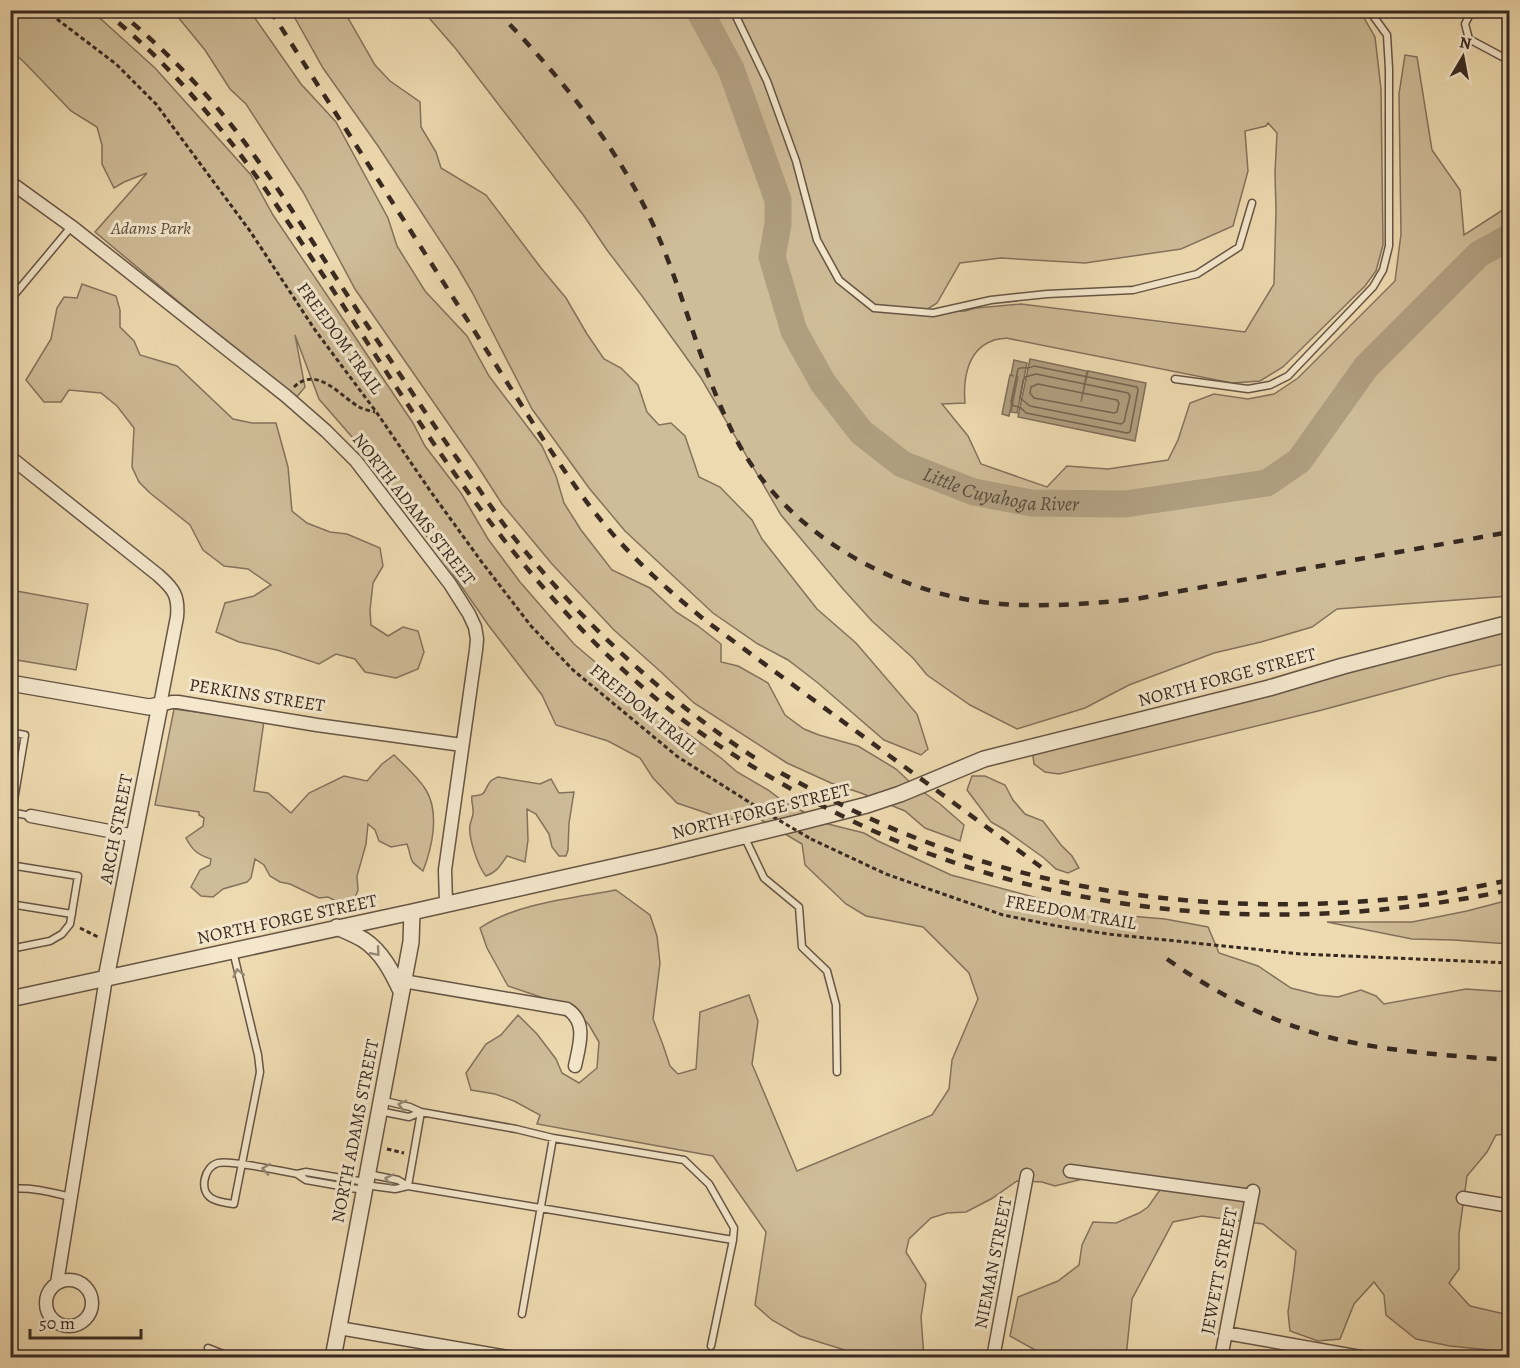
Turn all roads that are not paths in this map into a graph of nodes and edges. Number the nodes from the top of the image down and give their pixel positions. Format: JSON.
{"nodes":[{"id":1,"x":734,"y":10,"type":"edge"},
{"id":2,"x":1369,"y":10,"type":"edge"},
{"id":3,"x":1472,"y":10,"type":"edge"},
{"id":4,"x":1509,"y":61,"type":"edge"},
{"id":5,"x":10,"y":182,"type":"edge"},
{"id":6,"x":1252,"y":202,"type":"dead end"},
{"id":7,"x":71,"y":226,"type":"junction"},
{"id":8,"x":10,"y":300,"type":"edge"},
{"id":9,"x":1175,"y":379,"type":"dead end"},
{"id":10,"x":10,"y":457,"type":"edge"},
{"id":11,"x":1509,"y":623,"type":"edge"},
{"id":12,"x":10,"y":682,"type":"edge"},
{"id":13,"x":160,"y":705,"type":"junction"},
{"id":14,"x":10,"y":732,"type":"edge"},
{"id":15,"x":462,"y":745,"type":"junction"},
{"id":16,"x":11,"y":812,"type":"edge"},
{"id":17,"x":31,"y":816,"type":"joint"},
{"id":18,"x":135,"y":836,"type":"junction"},
{"id":19,"x":744,"y":836,"type":"junction"},
{"id":20,"x":10,"y":865,"type":"edge"},
{"id":21,"x":446,"y":903,"type":"junction"},
{"id":22,"x":10,"y":904,"type":"edge"},
{"id":23,"x":412,"y":912,"type":"junction"},
{"id":24,"x":72,"y":914,"type":"junction"},
{"id":25,"x":337,"y":927,"type":"junction"},
{"id":26,"x":10,"y":949,"type":"edge"},
{"id":27,"x":233,"y":951,"type":"junction"},
{"id":28,"x":106,"y":978,"type":"junction"},
{"id":29,"x":402,"y":986,"type":"junction"},
{"id":30,"x":10,"y":999,"type":"edge"},
{"id":31,"x":575,"y":1066,"type":"dead end"},
{"id":32,"x":837,"y":1072,"type":"dead end"},
{"id":33,"x":380,"y":1106,"type":"junction"},
{"id":34,"x":421,"y":1112,"type":"junction"},
{"id":35,"x":553,"y":1138,"type":"junction"},
{"id":36,"x":241,"y":1165,"type":"junction"},
{"id":37,"x":1070,"y":1171,"type":"dead end"},
{"id":38,"x":1027,"y":1175,"type":"dead end"},
{"id":39,"x":365,"y":1183,"type":"junction"},
{"id":40,"x":408,"y":1186,"type":"junction"},
{"id":41,"x":10,"y":1189,"type":"edge"},
{"id":42,"x":71,"y":1197,"type":"junction"},
{"id":43,"x":1463,"y":1198,"type":"dead end"},
{"id":44,"x":1509,"y":1206,"type":"edge"},
{"id":45,"x":540,"y":1208,"type":"junction"},
{"id":46,"x":733,"y":1240,"type":"junction"},
{"id":47,"x":57,"y":1283,"type":"dead end"},
{"id":48,"x":522,"y":1314,"type":"dead end"},
{"id":49,"x":339,"y":1328,"type":"junction"},
{"id":50,"x":1226,"y":1333,"type":"junction"},
{"id":51,"x":711,"y":1346,"type":"dead end"},
{"id":52,"x":208,"y":1348,"type":"dead end"},
{"id":53,"x":233,"y":1358,"type":"edge"},
{"id":54,"x":333,"y":1358,"type":"edge"},
{"id":55,"x":514,"y":1358,"type":"edge"},
{"id":56,"x":993,"y":1358,"type":"edge"},
{"id":57,"x":1221,"y":1358,"type":"edge"},
{"id":58,"x":1366,"y":1358,"type":"edge"}],
"edges":[{"from":1,"to":6,"type":"lane"},
{"from":2,"to":9,"type":"lane"},
{"from":3,"to":4,"type":"lane"},
{"from":5,"to":7,"type":"street","name":"NORTH ADAMS STREET"},
{"from":7,"to":8,"type":"lane"},
{"from":7,"to":15,"type":"street","name":"NORTH ADAMS STREET"},
{"from":10,"to":13,"type":"street","name":"ARCH STREET"},
{"from":11,"to":19,"type":"street","name":"NORTH FORGE STREET"},
{"from":12,"to":13,"type":"street","name":"PERKINS STREET"},
{"from":13,"to":15,"type":"street","name":"PERKINS STREET"},
{"from":13,"to":18,"type":"street","name":"ARCH STREET"},
{"from":14,"to":16,"type":"lane"},
{"from":15,"to":21,"type":"street","name":"NORTH ADAMS STREET"},
{"from":16,"to":17,"type":"lane"},
{"from":17,"to":18,"type":"street"},
{"from":18,"to":28,"type":"street","name":"ARCH STREET"},
{"from":19,"to":21,"type":"street","name":"NORTH FORGE STREET"},
{"from":19,"to":32,"type":"lane"},
{"from":20,"to":24,"type":"lane"},
{"from":21,"to":23,"type":"street","name":"NORTH FORGE STREET"},
{"from":22,"to":24,"type":"lane"},
{"from":23,"to":25,"type":"street","name":"NORTH FORGE STREET"},
{"from":23,"to":29,"type":"street","name":"NORTH ADAMS STREET"},
{"from":24,"to":26,"type":"lane"},
{"from":25,"to":27,"type":"street","name":"NORTH FORGE STREET"},
{"from":25,"to":29,"type":"street","one_way":true},
{"from":27,"to":28,"type":"street","name":"NORTH FORGE STREET"},
{"from":36,"to":27,"type":"lane","one_way":true},
{"from":28,"to":30,"type":"street","name":"NORTH FORGE STREET"},
{"from":28,"to":42,"type":"street","name":"ARCH STREET"},
{"from":29,"to":31,"type":"street"},
{"from":29,"to":33,"type":"street","name":"NORTH ADAMS STREET"},
{"from":34,"to":33,"type":"lane","one_way":true},
{"from":33,"to":34,"type":"lane"},
{"from":33,"to":39,"type":"street","name":"NORTH ADAMS STREET"},
{"from":34,"to":35,"type":"lane"},
{"from":34,"to":40,"type":"lane"},
{"from":35,"to":45,"type":"lane"},
{"from":35,"to":46,"type":"lane"},
{"from":36,"to":36,"type":"lane"},
{"from":39,"to":36,"type":"lane","one_way":true},
{"from":37,"to":50,"type":"street","name":"JEWETT STREET"},
{"from":38,"to":56,"type":"street","name":"NIEMAN STREET"},
{"from":39,"to":40,"type":"lane"},
{"from":40,"to":39,"type":"lane","one_way":true},
{"from":39,"to":49,"type":"street","name":"NORTH ADAMS STREET"},
{"from":40,"to":45,"type":"lane"},
{"from":41,"to":42,"type":"lane"},
{"from":42,"to":47,"type":"street","name":"ARCH STREET"},
{"from":43,"to":44,"type":"street"},
{"from":45,"to":46,"type":"lane"},
{"from":45,"to":48,"type":"lane"},
{"from":46,"to":51,"type":"lane"},
{"from":49,"to":54,"type":"street","name":"NORTH ADAMS STREET"},
{"from":49,"to":55,"type":"street"},
{"from":50,"to":57,"type":"street","name":"JEWETT STREET"},
{"from":50,"to":58,"type":"street"},
{"from":52,"to":53,"type":"lane"}]}
